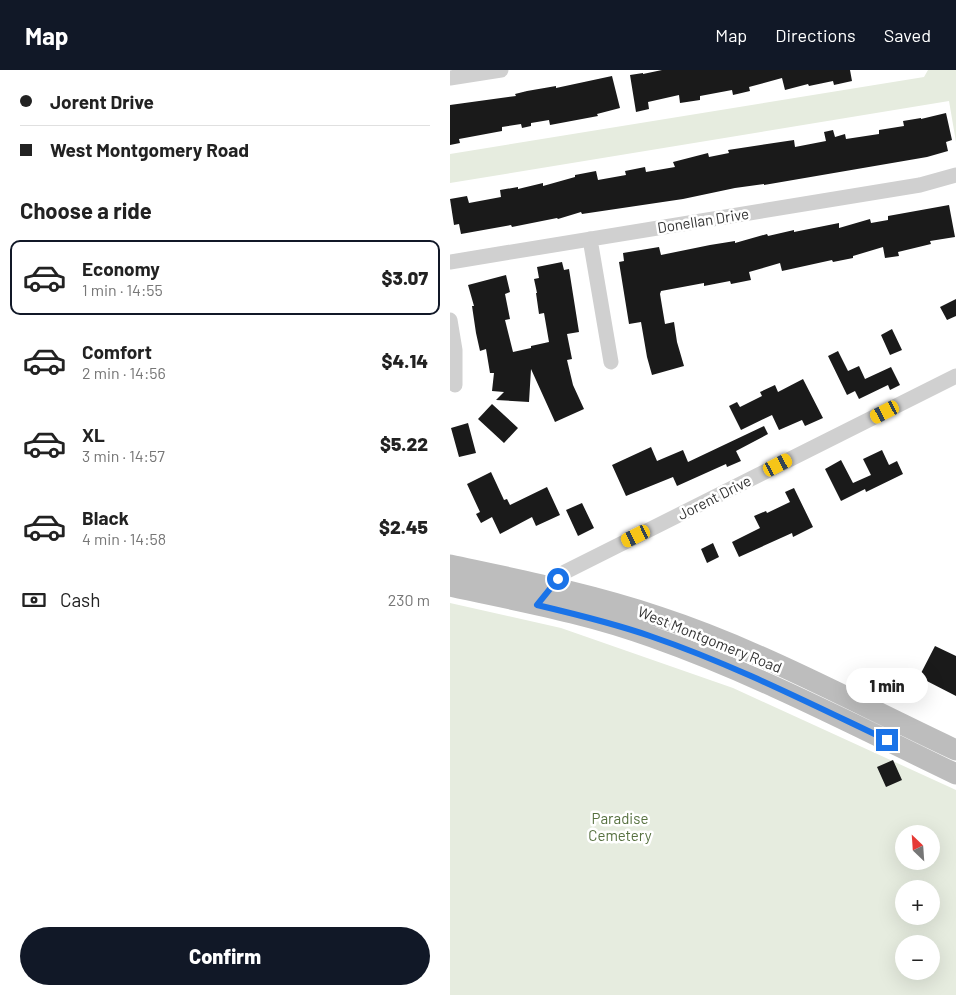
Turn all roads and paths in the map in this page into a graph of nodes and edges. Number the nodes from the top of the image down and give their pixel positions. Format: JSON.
{"nodes":[{"id":1,"x":501,"y":70,"type":"edge"},
{"id":2,"x":450,"y":78,"type":"edge"},
{"id":3,"x":956,"y":175,"type":"edge"},
{"id":4,"x":590,"y":239,"type":"junction"},
{"id":5,"x":450,"y":262,"type":"edge"},
{"id":6,"x":450,"y":320,"type":"edge"},
{"id":7,"x":611,"y":362,"type":"dead end"},
{"id":8,"x":956,"y":376,"type":"edge"},
{"id":9,"x":455,"y":385,"type":"dead end"},
{"id":10,"x":450,"y":565,"type":"edge"},
{"id":11,"x":450,"y":586,"type":"edge"},
{"id":12,"x":552,"y":587,"type":"junction"},
{"id":13,"x":537,"y":605,"type":"junction"},
{"id":14,"x":956,"y":750,"type":"edge"},
{"id":15,"x":956,"y":774,"type":"edge"}],
"edges":[{"from":1,"to":2,"type":"street"},
{"from":3,"to":4,"type":"street","name":"Donellan Drive"},
{"from":4,"to":5,"type":"street","name":"Donellan Drive"},
{"from":4,"to":7,"type":"street"},
{"from":6,"to":9,"type":"street"},
{"from":8,"to":12,"type":"street","name":"Jorent Drive"},
{"from":10,"to":12,"type":"main road","name":"West Montgomery Road"},
{"from":11,"to":13,"type":"main road","name":"West Montgomery Road"},
{"from":12,"to":13,"type":"street","name":"Jorent Drive"},
{"from":12,"to":14,"type":"main road","name":"West Montgomery Road"},
{"from":13,"to":15,"type":"main road","name":"West Montgomery Road"}]}
